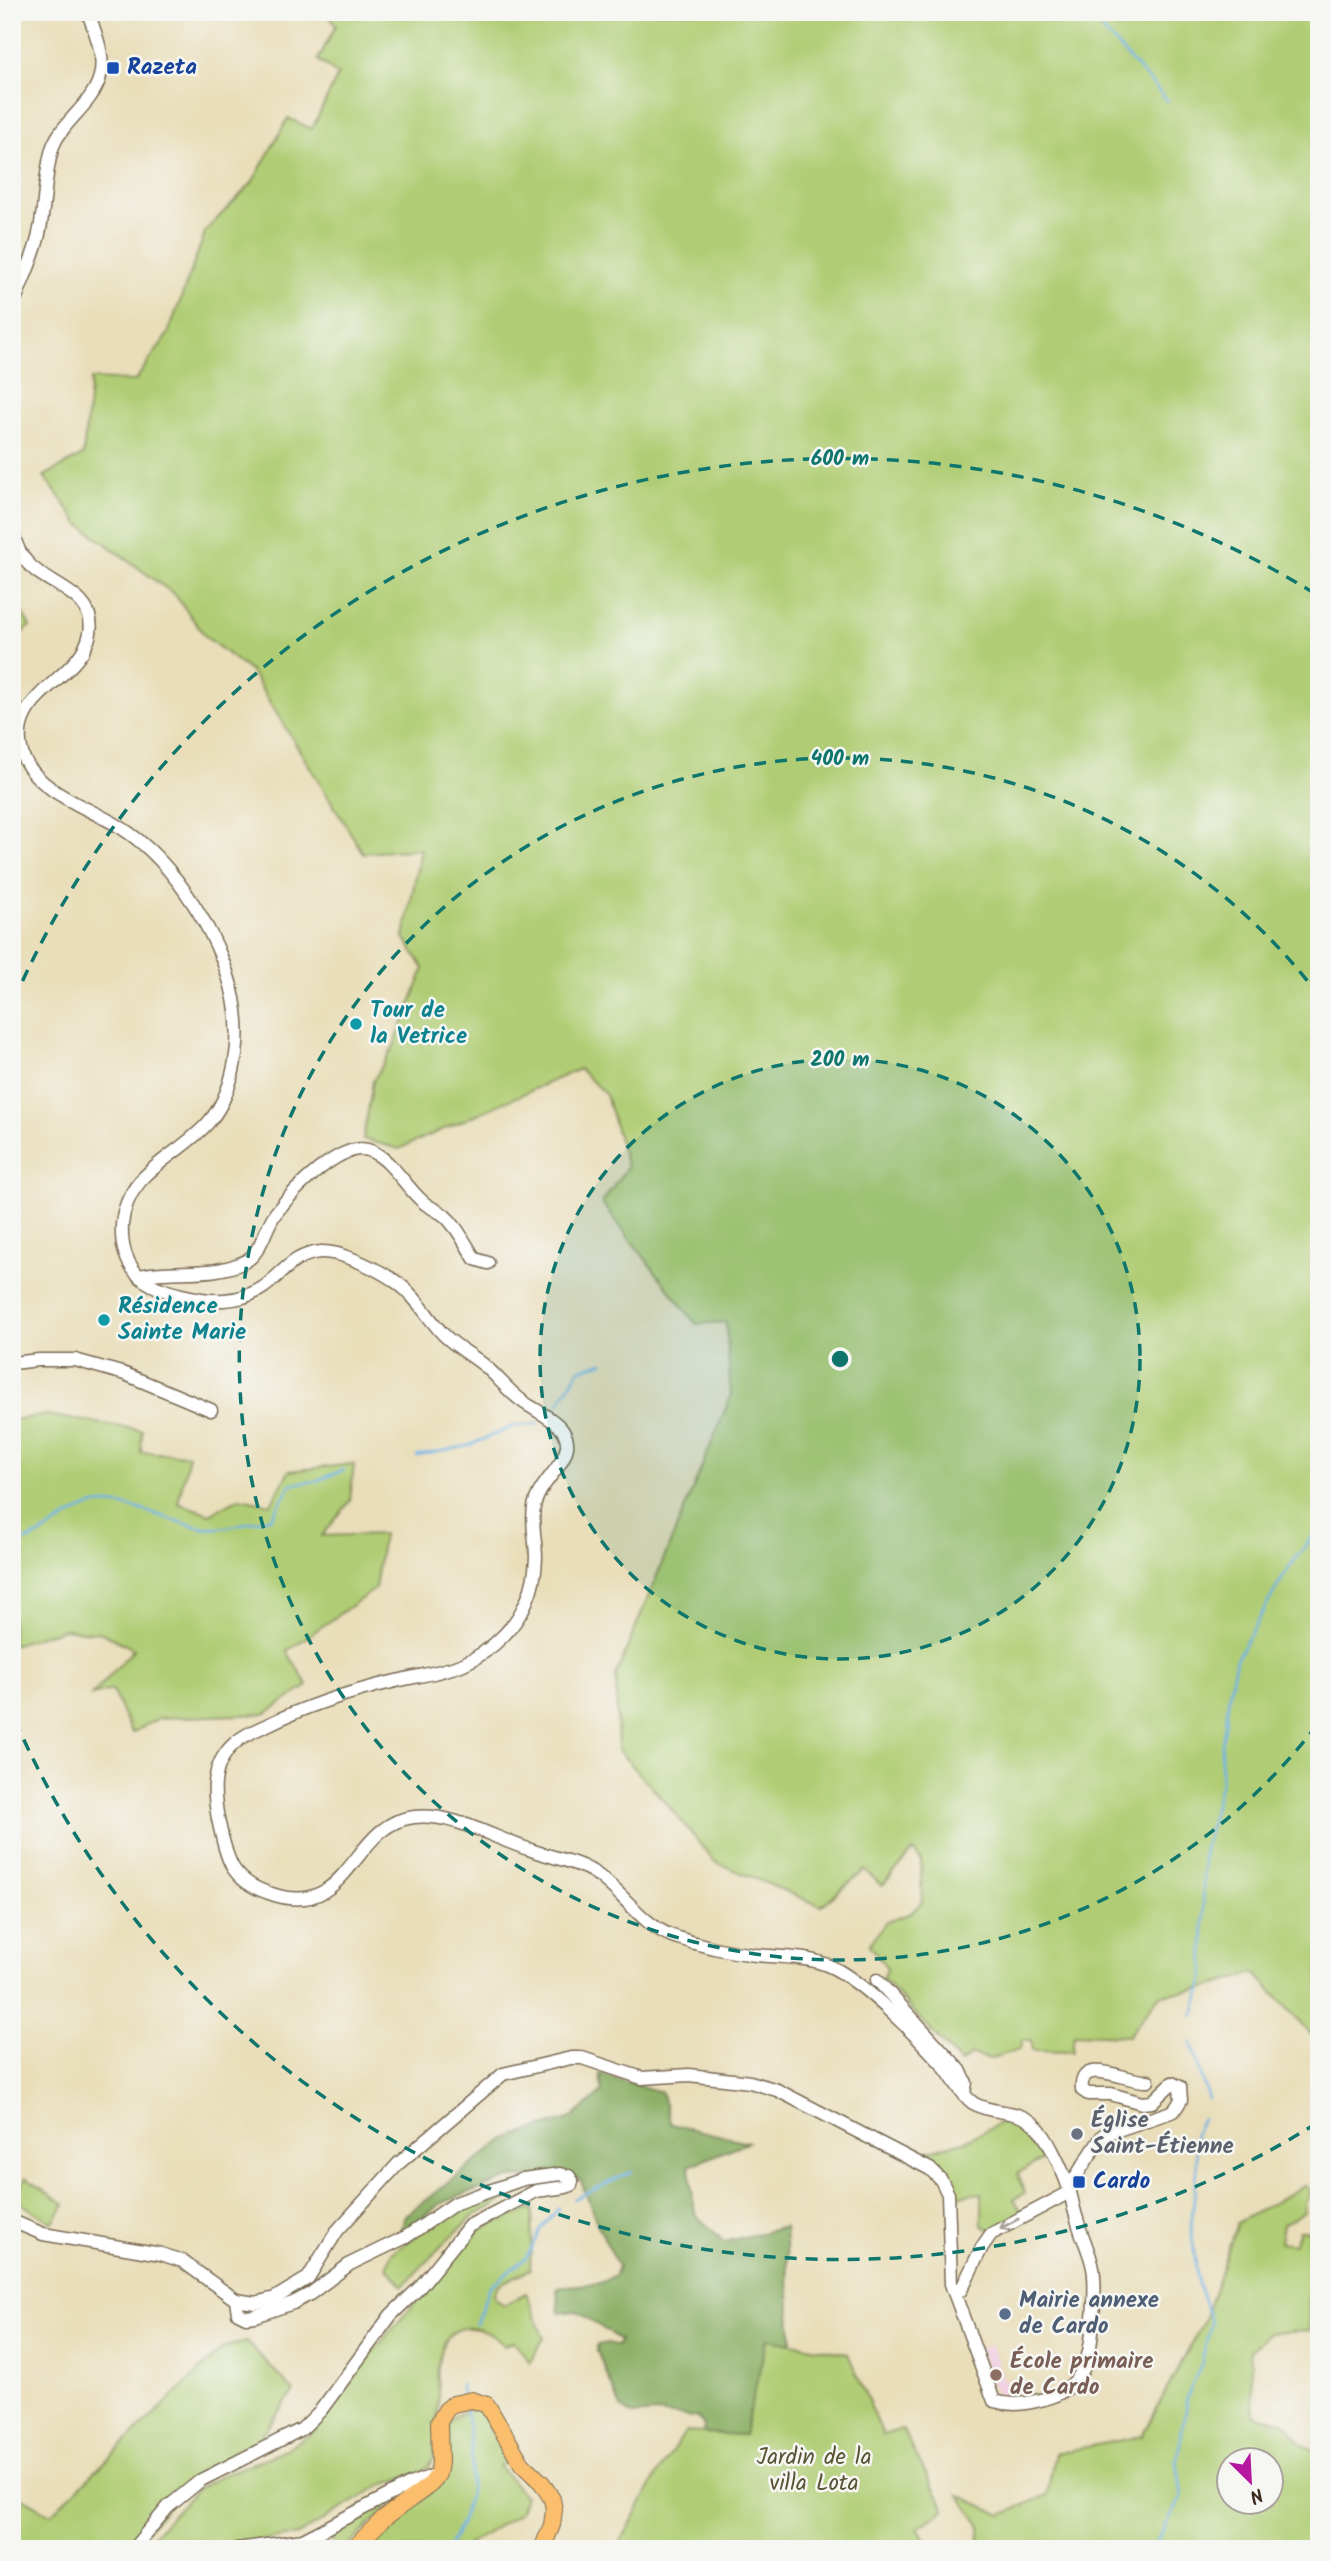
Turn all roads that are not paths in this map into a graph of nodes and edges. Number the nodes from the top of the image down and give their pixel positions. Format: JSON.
{"nodes":[{"id":1,"x":88,"y":12,"type":"edge"},
{"id":2,"x":12,"y":308,"type":"edge"},
{"id":3,"x":12,"y":530,"type":"edge"},
{"id":4,"x":488,"y":1263,"type":"dead end"},
{"id":5,"x":139,"y":1276,"type":"junction"},
{"id":6,"x":12,"y":1363,"type":"edge"},
{"id":7,"x":211,"y":1410,"type":"dead end"},
{"id":8,"x":877,"y":1980,"type":"dead end"},
{"id":9,"x":1148,"y":2081,"type":"dead end"},
{"id":10,"x":964,"y":2092,"type":"junction"},
{"id":11,"x":1069,"y":2189,"type":"junction"},
{"id":12,"x":12,"y":2221,"type":"edge"},
{"id":13,"x":955,"y":2295,"type":"junction"},
{"id":14,"x":236,"y":2300,"type":"junction"},
{"id":15,"x":438,"y":2474,"type":"junction"},
{"id":16,"x":133,"y":2549,"type":"edge"},
{"id":17,"x":237,"y":2549,"type":"edge"},
{"id":18,"x":353,"y":2549,"type":"edge"},
{"id":19,"x":542,"y":2549,"type":"edge"}],
"edges":[{"from":1,"to":2,"type":"street"},
{"from":3,"to":5,"type":"street"},
{"from":4,"to":5,"type":"street"},
{"from":5,"to":10,"type":"street"},
{"from":6,"to":7,"type":"street"},
{"from":8,"to":10,"type":"street"},
{"from":9,"to":11,"type":"street"},
{"from":10,"to":11,"type":"street"},
{"from":11,"to":13,"type":"street","one_way":true},
{"from":11,"to":13,"type":"street"},
{"from":12,"to":14,"type":"street"},
{"from":13,"to":14,"type":"street"},
{"from":14,"to":16,"type":"street"},
{"from":15,"to":17,"type":"street"},
{"from":15,"to":18,"type":"main road"},
{"from":15,"to":19,"type":"main road"}]}
